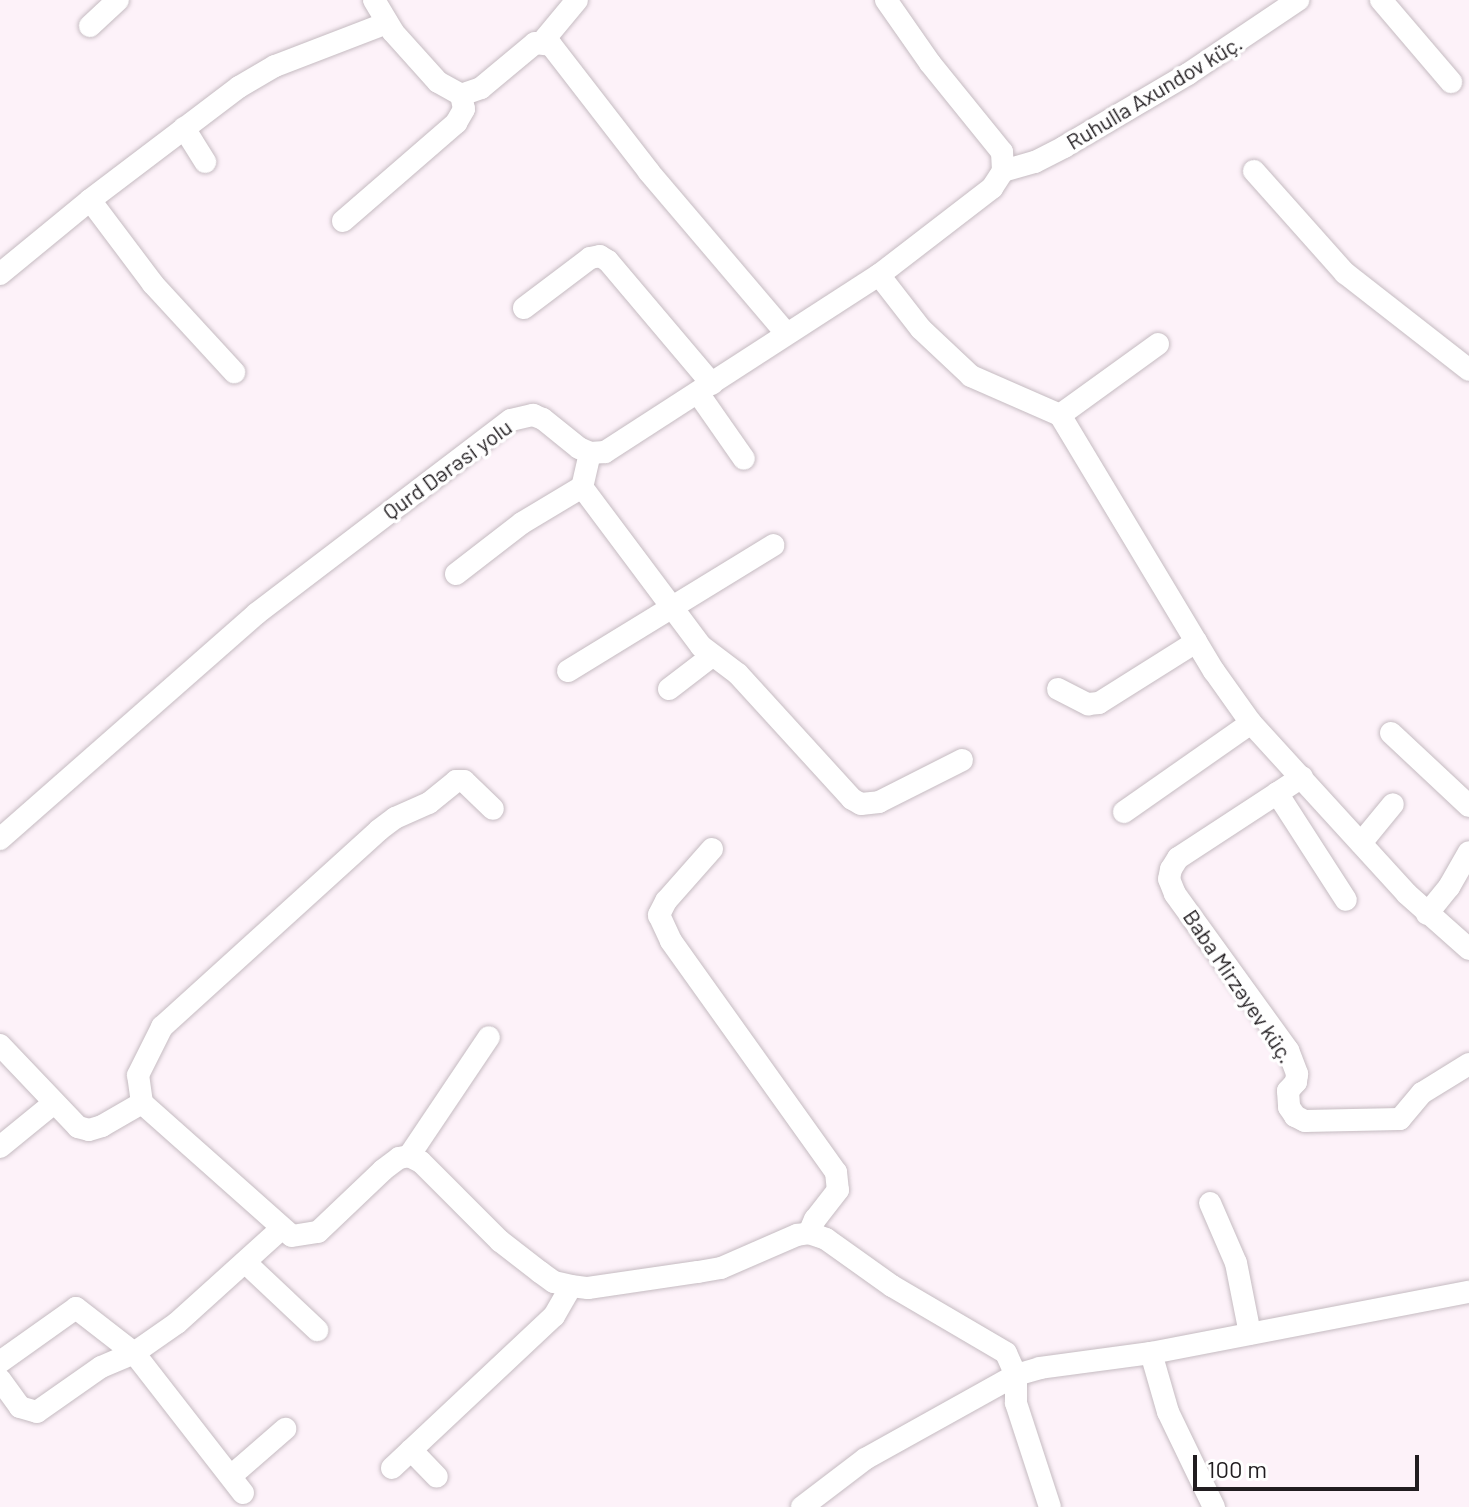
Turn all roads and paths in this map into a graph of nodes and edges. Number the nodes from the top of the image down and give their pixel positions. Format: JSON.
{"nodes":[{"id":1,"x":118,"y":0,"type":"edge"},
{"id":2,"x":374,"y":0,"type":"edge"},
{"id":3,"x":577,"y":0,"type":"edge"},
{"id":4,"x":886,"y":0,"type":"edge"},
{"id":5,"x":1298,"y":0,"type":"edge"},
{"id":6,"x":1381,"y":0,"type":"edge"},
{"id":7,"x":387,"y":23,"type":"junction"},
{"id":8,"x":90,"y":26,"type":"dead end"},
{"id":9,"x":543,"y":41,"type":"junction"},
{"id":10,"x":1451,"y":82,"type":"dead end"},
{"id":11,"x":461,"y":95,"type":"junction"},
{"id":12,"x":184,"y":128,"type":"junction"},
{"id":13,"x":205,"y":162,"type":"dead end"},
{"id":14,"x":1003,"y":171,"type":"junction"},
{"id":15,"x":1254,"y":171,"type":"dead end"},
{"id":16,"x":90,"y":200,"type":"junction"},
{"id":17,"x":343,"y":221,"type":"dead end"},
{"id":18,"x":3,"y":265,"type":"edge"},
{"id":19,"x":879,"y":275,"type":"junction"},
{"id":20,"x":524,"y":308,"type":"dead end"},
{"id":21,"x":786,"y":333,"type":"junction"},
{"id":22,"x":1158,"y":344,"type":"dead end"},
{"id":23,"x":1469,"y":370,"type":"edge"},
{"id":24,"x":234,"y":372,"type":"dead end"},
{"id":25,"x":705,"y":388,"type":"junction"},
{"id":26,"x":1060,"y":415,"type":"junction"},
{"id":27,"x":590,"y":453,"type":"junction"},
{"id":28,"x":744,"y":459,"type":"dead end"},
{"id":29,"x":582,"y":487,"type":"junction"},
{"id":30,"x":774,"y":545,"type":"dead end"},
{"id":31,"x":456,"y":574,"type":"dead end"},
{"id":32,"x":672,"y":605,"type":"junction"},
{"id":33,"x":1196,"y":642,"type":"junction"},
{"id":34,"x":712,"y":656,"type":"junction"},
{"id":35,"x":568,"y":671,"type":"dead end"},
{"id":36,"x":669,"y":689,"type":"dead end"},
{"id":37,"x":1058,"y":689,"type":"dead end"},
{"id":38,"x":1251,"y":723,"type":"junction"},
{"id":39,"x":1391,"y":733,"type":"dead end"},
{"id":40,"x":962,"y":760,"type":"dead end"},
{"id":41,"x":1302,"y":777,"type":"junction"},
{"id":42,"x":1277,"y":793,"type":"junction"},
{"id":43,"x":1393,"y":804,"type":"dead end"},
{"id":44,"x":1469,"y":806,"type":"edge"},
{"id":45,"x":493,"y":809,"type":"dead end"},
{"id":46,"x":1124,"y":812,"type":"dead end"},
{"id":47,"x":0,"y":839,"type":"edge"},
{"id":48,"x":1361,"y":843,"type":"junction"},
{"id":49,"x":712,"y":849,"type":"dead end"},
{"id":50,"x":1469,"y":852,"type":"edge"},
{"id":51,"x":1346,"y":900,"type":"dead end"},
{"id":52,"x":1427,"y":914,"type":"junction"},
{"id":53,"x":1469,"y":949,"type":"edge"},
{"id":54,"x":489,"y":1037,"type":"dead end"},
{"id":55,"x":0,"y":1045,"type":"edge"},
{"id":56,"x":1469,"y":1064,"type":"edge"},
{"id":57,"x":54,"y":1103,"type":"junction"},
{"id":58,"x":142,"y":1103,"type":"junction"},
{"id":59,"x":0,"y":1147,"type":"edge"},
{"id":60,"x":409,"y":1156,"type":"junction"},
{"id":61,"x":1210,"y":1203,"type":"dead end"},
{"id":62,"x":281,"y":1229,"type":"junction"},
{"id":63,"x":809,"y":1233,"type":"junction"},
{"id":64,"x":246,"y":1263,"type":"junction"},
{"id":65,"x":571,"y":1286,"type":"junction"},
{"id":66,"x":1469,"y":1292,"type":"edge"},
{"id":67,"x":317,"y":1330,"type":"dead end"},
{"id":68,"x":1250,"y":1334,"type":"junction"},
{"id":69,"x":134,"y":1353,"type":"junction"},
{"id":70,"x":1151,"y":1353,"type":"junction"},
{"id":71,"x":0,"y":1362,"type":"edge"},
{"id":72,"x":1016,"y":1375,"type":"junction"},
{"id":73,"x":0,"y":1379,"type":"edge"},
{"id":74,"x":285,"y":1429,"type":"dead end"},
{"id":75,"x":411,"y":1450,"type":"junction"},
{"id":76,"x":392,"y":1468,"type":"dead end"},
{"id":77,"x":437,"y":1477,"type":"dead end"},
{"id":78,"x":802,"y":1507,"type":"edge"},
{"id":79,"x":1050,"y":1507,"type":"edge"},
{"id":80,"x":1214,"y":1507,"type":"edge"}],
"edges":[{"from":1,"to":8,"type":"street"},
{"from":2,"to":7,"type":"street"},
{"from":3,"to":9,"type":"street"},
{"from":4,"to":14,"type":"street"},
{"from":5,"to":14,"type":"street","name":"Ruhulla Axundov küç."},
{"from":6,"to":10,"type":"street"},
{"from":7,"to":11,"type":"street"},
{"from":7,"to":12,"type":"street"},
{"from":9,"to":11,"type":"street"},
{"from":9,"to":21,"type":"street"},
{"from":11,"to":17,"type":"street"},
{"from":12,"to":13,"type":"street"},
{"from":12,"to":16,"type":"street"},
{"from":14,"to":19,"type":"street"},
{"from":15,"to":23,"type":"street"},
{"from":16,"to":18,"type":"street"},
{"from":16,"to":24,"type":"street"},
{"from":19,"to":21,"type":"street"},
{"from":19,"to":26,"type":"street"},
{"from":20,"to":25,"type":"street"},
{"from":21,"to":25,"type":"street"},
{"from":22,"to":26,"type":"street"},
{"from":25,"to":27,"type":"street"},
{"from":25,"to":28,"type":"street"},
{"from":26,"to":33,"type":"street"},
{"from":27,"to":29,"type":"street"},
{"from":27,"to":47,"type":"street","name":"Qurd Dərəsi yolu"},
{"from":29,"to":31,"type":"street"},
{"from":29,"to":32,"type":"street"},
{"from":30,"to":32,"type":"street"},
{"from":32,"to":34,"type":"street"},
{"from":32,"to":35,"type":"street"},
{"from":33,"to":37,"type":"street"},
{"from":33,"to":38,"type":"street"},
{"from":34,"to":36,"type":"street"},
{"from":34,"to":40,"type":"street"},
{"from":38,"to":41,"type":"street"},
{"from":38,"to":46,"type":"street"},
{"from":39,"to":44,"type":"street"},
{"from":41,"to":42,"type":"street","name":"Baba Mirzəyev küç."},
{"from":41,"to":48,"type":"street"},
{"from":42,"to":51,"type":"street"},
{"from":42,"to":56,"type":"street","name":"Baba Mirzəyev küç."},
{"from":43,"to":48,"type":"street"},
{"from":45,"to":58,"type":"street"},
{"from":48,"to":52,"type":"street"},
{"from":49,"to":63,"type":"street"},
{"from":50,"to":52,"type":"street"},
{"from":52,"to":53,"type":"street"},
{"from":54,"to":60,"type":"street"},
{"from":55,"to":57,"type":"street"},
{"from":57,"to":58,"type":"street"},
{"from":57,"to":59,"type":"street"},
{"from":58,"to":62,"type":"street"},
{"from":60,"to":62,"type":"street"},
{"from":60,"to":65,"type":"street"},
{"from":61,"to":68,"type":"street"},
{"from":62,"to":64,"type":"street"},
{"from":63,"to":65,"type":"street"},
{"from":63,"to":72,"type":"street"},
{"from":64,"to":67,"type":"street"},
{"from":64,"to":69,"type":"street"},
{"from":65,"to":75,"type":"street"},
{"from":66,"to":68,"type":"street"},
{"from":68,"to":70,"type":"street"},
{"from":69,"to":71,"type":"street"},
{"from":69,"to":73,"type":"street"},
{"from":69,"to":74,"type":"street"},
{"from":70,"to":72,"type":"street"},
{"from":70,"to":80,"type":"street"},
{"from":72,"to":78,"type":"street"},
{"from":72,"to":79,"type":"street"},
{"from":75,"to":76,"type":"street"},
{"from":75,"to":77,"type":"street"}]}
